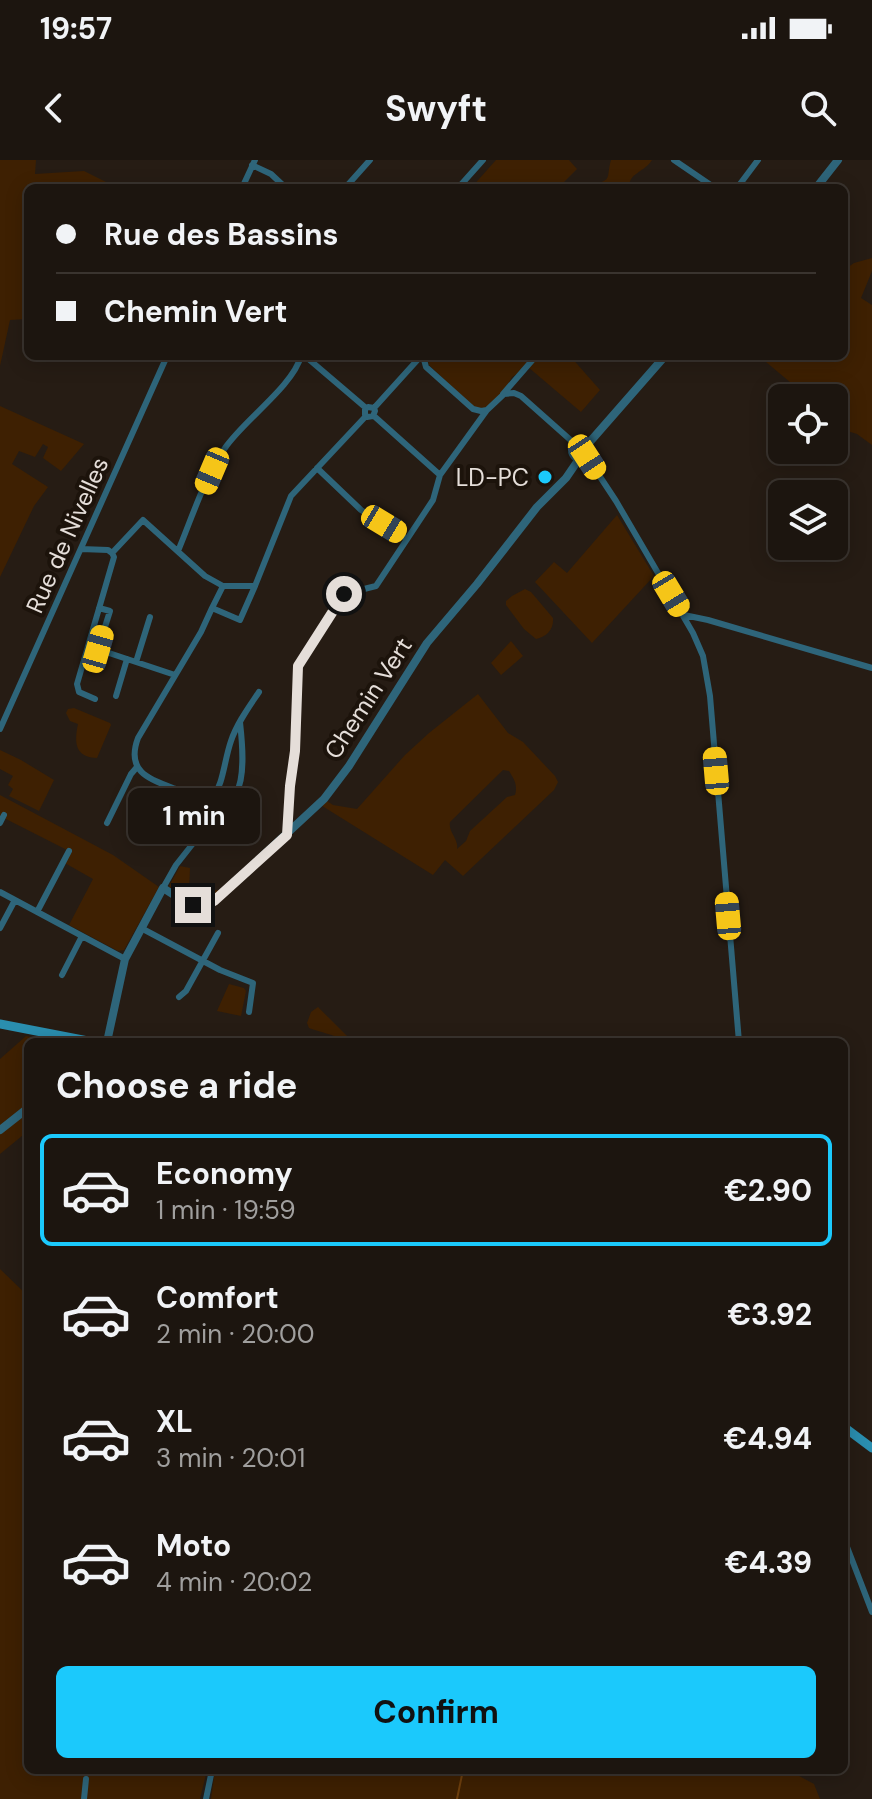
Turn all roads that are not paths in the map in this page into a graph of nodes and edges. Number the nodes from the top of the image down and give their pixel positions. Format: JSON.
{"nodes":[{"id":1,"x":370,"y":160,"type":"edge"},
{"id":2,"x":483,"y":160,"type":"edge"},
{"id":3,"x":674,"y":160,"type":"edge"},
{"id":4,"x":758,"y":160,"type":"edge"},
{"id":5,"x":838,"y":160,"type":"edge"},
{"id":6,"x":254,"y":163,"type":"edge"},
{"id":7,"x":244,"y":184,"type":"edge"},
{"id":8,"x":282,"y":184,"type":"edge"},
{"id":9,"x":349,"y":184,"type":"edge"},
{"id":10,"x":462,"y":184,"type":"edge"},
{"id":11,"x":709,"y":184,"type":"edge"},
{"id":12,"x":740,"y":184,"type":"edge"},
{"id":13,"x":819,"y":184,"type":"edge"},
{"id":14,"x":165,"y":360,"type":"edge"},
{"id":15,"x":300,"y":360,"type":"edge"},
{"id":16,"x":308,"y":360,"type":"edge"},
{"id":17,"x":418,"y":360,"type":"edge"},
{"id":18,"x":423,"y":360,"type":"edge"},
{"id":19,"x":533,"y":360,"type":"edge"},
{"id":20,"x":662,"y":360,"type":"edge"},
{"id":21,"x":501,"y":396,"type":"junction"},
{"id":22,"x":487,"y":410,"type":"junction"},
{"id":23,"x":370,"y":412,"type":"junction"},
{"id":24,"x":575,"y":444,"type":"junction"},
{"id":25,"x":588,"y":444,"type":"junction"},
{"id":26,"x":583,"y":458,"type":"junction"},
{"id":27,"x":317,"y":468,"type":"junction"},
{"id":28,"x":440,"y":475,"type":"junction"},
{"id":29,"x":407,"y":539,"type":"junction"},
{"id":30,"x":81,"y":549,"type":"junction"},
{"id":31,"x":178,"y":551,"type":"junction"},
{"id":32,"x":112,"y":553,"type":"junction"},
{"id":33,"x":223,"y":586,"type":"junction"},
{"id":34,"x":255,"y":586,"type":"junction"},
{"id":35,"x":99,"y":608,"type":"junction"},
{"id":36,"x":212,"y":608,"type":"junction"},
{"id":37,"x":684,"y":615,"type":"junction"},
{"id":38,"x":150,"y":617,"type":"dead end"},
{"id":39,"x":88,"y":646,"type":"junction"},
{"id":40,"x":98,"y":649,"type":"junction"},
{"id":41,"x":127,"y":659,"type":"junction"},
{"id":42,"x":136,"y":662,"type":"junction"},
{"id":43,"x":872,"y":668,"type":"edge"},
{"id":44,"x":175,"y":675,"type":"junction"},
{"id":45,"x":259,"y":692,"type":"dead end"},
{"id":46,"x":116,"y":696,"type":"dead end"},
{"id":47,"x":95,"y":699,"type":"dead end"},
{"id":48,"x":240,"y":722,"type":"junction"},
{"id":49,"x":0,"y":729,"type":"edge"},
{"id":50,"x":137,"y":767,"type":"junction"},
{"id":51,"x":212,"y":800,"type":"junction"},
{"id":52,"x":216,"y":809,"type":"junction"},
{"id":53,"x":4,"y":815,"type":"edge"},
{"id":54,"x":0,"y":823,"type":"edge"},
{"id":55,"x":107,"y":823,"type":"dead end"},
{"id":56,"x":287,"y":835,"type":"junction"},
{"id":57,"x":69,"y":851,"type":"dead end"},
{"id":58,"x":163,"y":888,"type":"junction"},
{"id":59,"x":0,"y":892,"type":"edge"},
{"id":60,"x":15,"y":900,"type":"junction"},
{"id":61,"x":37,"y":912,"type":"junction"},
{"id":62,"x":0,"y":928,"type":"edge"},
{"id":63,"x":141,"y":928,"type":"junction"},
{"id":64,"x":218,"y":933,"type":"dead end"},
{"id":65,"x":82,"y":936,"type":"junction"},
{"id":66,"x":125,"y":959,"type":"junction"},
{"id":67,"x":203,"y":960,"type":"junction"},
{"id":68,"x":62,"y":975,"type":"dead end"},
{"id":69,"x":179,"y":997,"type":"dead end"},
{"id":70,"x":249,"y":1012,"type":"dead end"},
{"id":71,"x":0,"y":1024,"type":"edge"},
{"id":72,"x":72,"y":1038,"type":"edge"},
{"id":73,"x":108,"y":1038,"type":"edge"},
{"id":74,"x":739,"y":1038,"type":"edge"},
{"id":75,"x":24,"y":1111,"type":"edge"},
{"id":76,"x":0,"y":1130,"type":"edge"},
{"id":77,"x":848,"y":1430,"type":"edge"},
{"id":78,"x":872,"y":1448,"type":"edge"},
{"id":79,"x":848,"y":1549,"type":"edge"},
{"id":80,"x":872,"y":1612,"type":"edge"},
{"id":81,"x":211,"y":1774,"type":"edge"},
{"id":82,"x":86,"y":1779,"type":"dead end"},
{"id":83,"x":84,"y":1799,"type":"edge"},
{"id":84,"x":206,"y":1799,"type":"edge"}],
"edges":[{"from":1,"to":9,"type":"street"},
{"from":2,"to":10,"type":"street"},
{"from":3,"to":11,"type":"street"},
{"from":4,"to":12,"type":"street"},
{"from":5,"to":13,"type":"street"},
{"from":6,"to":7,"type":"street"},
{"from":6,"to":8,"type":"street"},
{"from":14,"to":30,"type":"street","name":"Rue de Nivelles"},
{"from":15,"to":31,"type":"street"},
{"from":16,"to":23,"type":"street"},
{"from":17,"to":23,"type":"street"},
{"from":18,"to":22,"type":"street"},
{"from":19,"to":21,"type":"street"},
{"from":20,"to":25,"type":"street"},
{"from":21,"to":22,"type":"street"},
{"from":21,"to":24,"type":"street"},
{"from":22,"to":28,"type":"street"},
{"from":23,"to":27,"type":"street"},
{"from":23,"to":28,"type":"street"},
{"from":24,"to":25,"type":"street"},
{"from":24,"to":26,"type":"street"},
{"from":25,"to":26,"type":"street"},
{"from":26,"to":37,"type":"street"},
{"from":26,"to":56,"type":"street","name":"Chemin Vert"},
{"from":27,"to":29,"type":"street"},
{"from":27,"to":34,"type":"street"},
{"from":28,"to":29,"type":"street"},
{"from":29,"to":56,"type":"street"},
{"from":30,"to":32,"type":"street"},
{"from":30,"to":49,"type":"street","name":"Rue de Nivelles"},
{"from":31,"to":32,"type":"street"},
{"from":31,"to":33,"type":"street"},
{"from":32,"to":35,"type":"street"},
{"from":33,"to":34,"type":"street"},
{"from":33,"to":36,"type":"street"},
{"from":34,"to":36,"type":"street"},
{"from":35,"to":39,"type":"street"},
{"from":35,"to":40,"type":"street"},
{"from":36,"to":44,"type":"street"},
{"from":37,"to":43,"type":"street"},
{"from":37,"to":74,"type":"street"},
{"from":38,"to":42,"type":"street"},
{"from":39,"to":40,"type":"street"},
{"from":39,"to":47,"type":"street"},
{"from":40,"to":41,"type":"street"},
{"from":41,"to":42,"type":"street"},
{"from":41,"to":46,"type":"street"},
{"from":42,"to":44,"type":"street"},
{"from":44,"to":50,"type":"street"},
{"from":45,"to":48,"type":"street"},
{"from":48,"to":51,"type":"street"},
{"from":48,"to":52,"type":"street"},
{"from":50,"to":51,"type":"street"},
{"from":50,"to":55,"type":"street"},
{"from":51,"to":52,"type":"street"},
{"from":52,"to":58,"type":"street"},
{"from":53,"to":54,"type":"street"},
{"from":56,"to":58,"type":"street","name":"Chemin Vert"},
{"from":57,"to":61,"type":"street"},
{"from":58,"to":63,"type":"street"},
{"from":59,"to":60,"type":"street"},
{"from":60,"to":61,"type":"street"},
{"from":60,"to":62,"type":"street"},
{"from":61,"to":65,"type":"street"},
{"from":63,"to":66,"type":"street"},
{"from":63,"to":67,"type":"street"},
{"from":64,"to":67,"type":"street"},
{"from":65,"to":66,"type":"street"},
{"from":65,"to":68,"type":"street"},
{"from":66,"to":73,"type":"street"},
{"from":67,"to":69,"type":"street"},
{"from":67,"to":70,"type":"street"},
{"from":71,"to":72,"type":"main road"},
{"from":75,"to":76,"type":"street"},
{"from":77,"to":78,"type":"main road"},
{"from":79,"to":80,"type":"street"},
{"from":81,"to":84,"type":"street"},
{"from":82,"to":83,"type":"street"}]}
